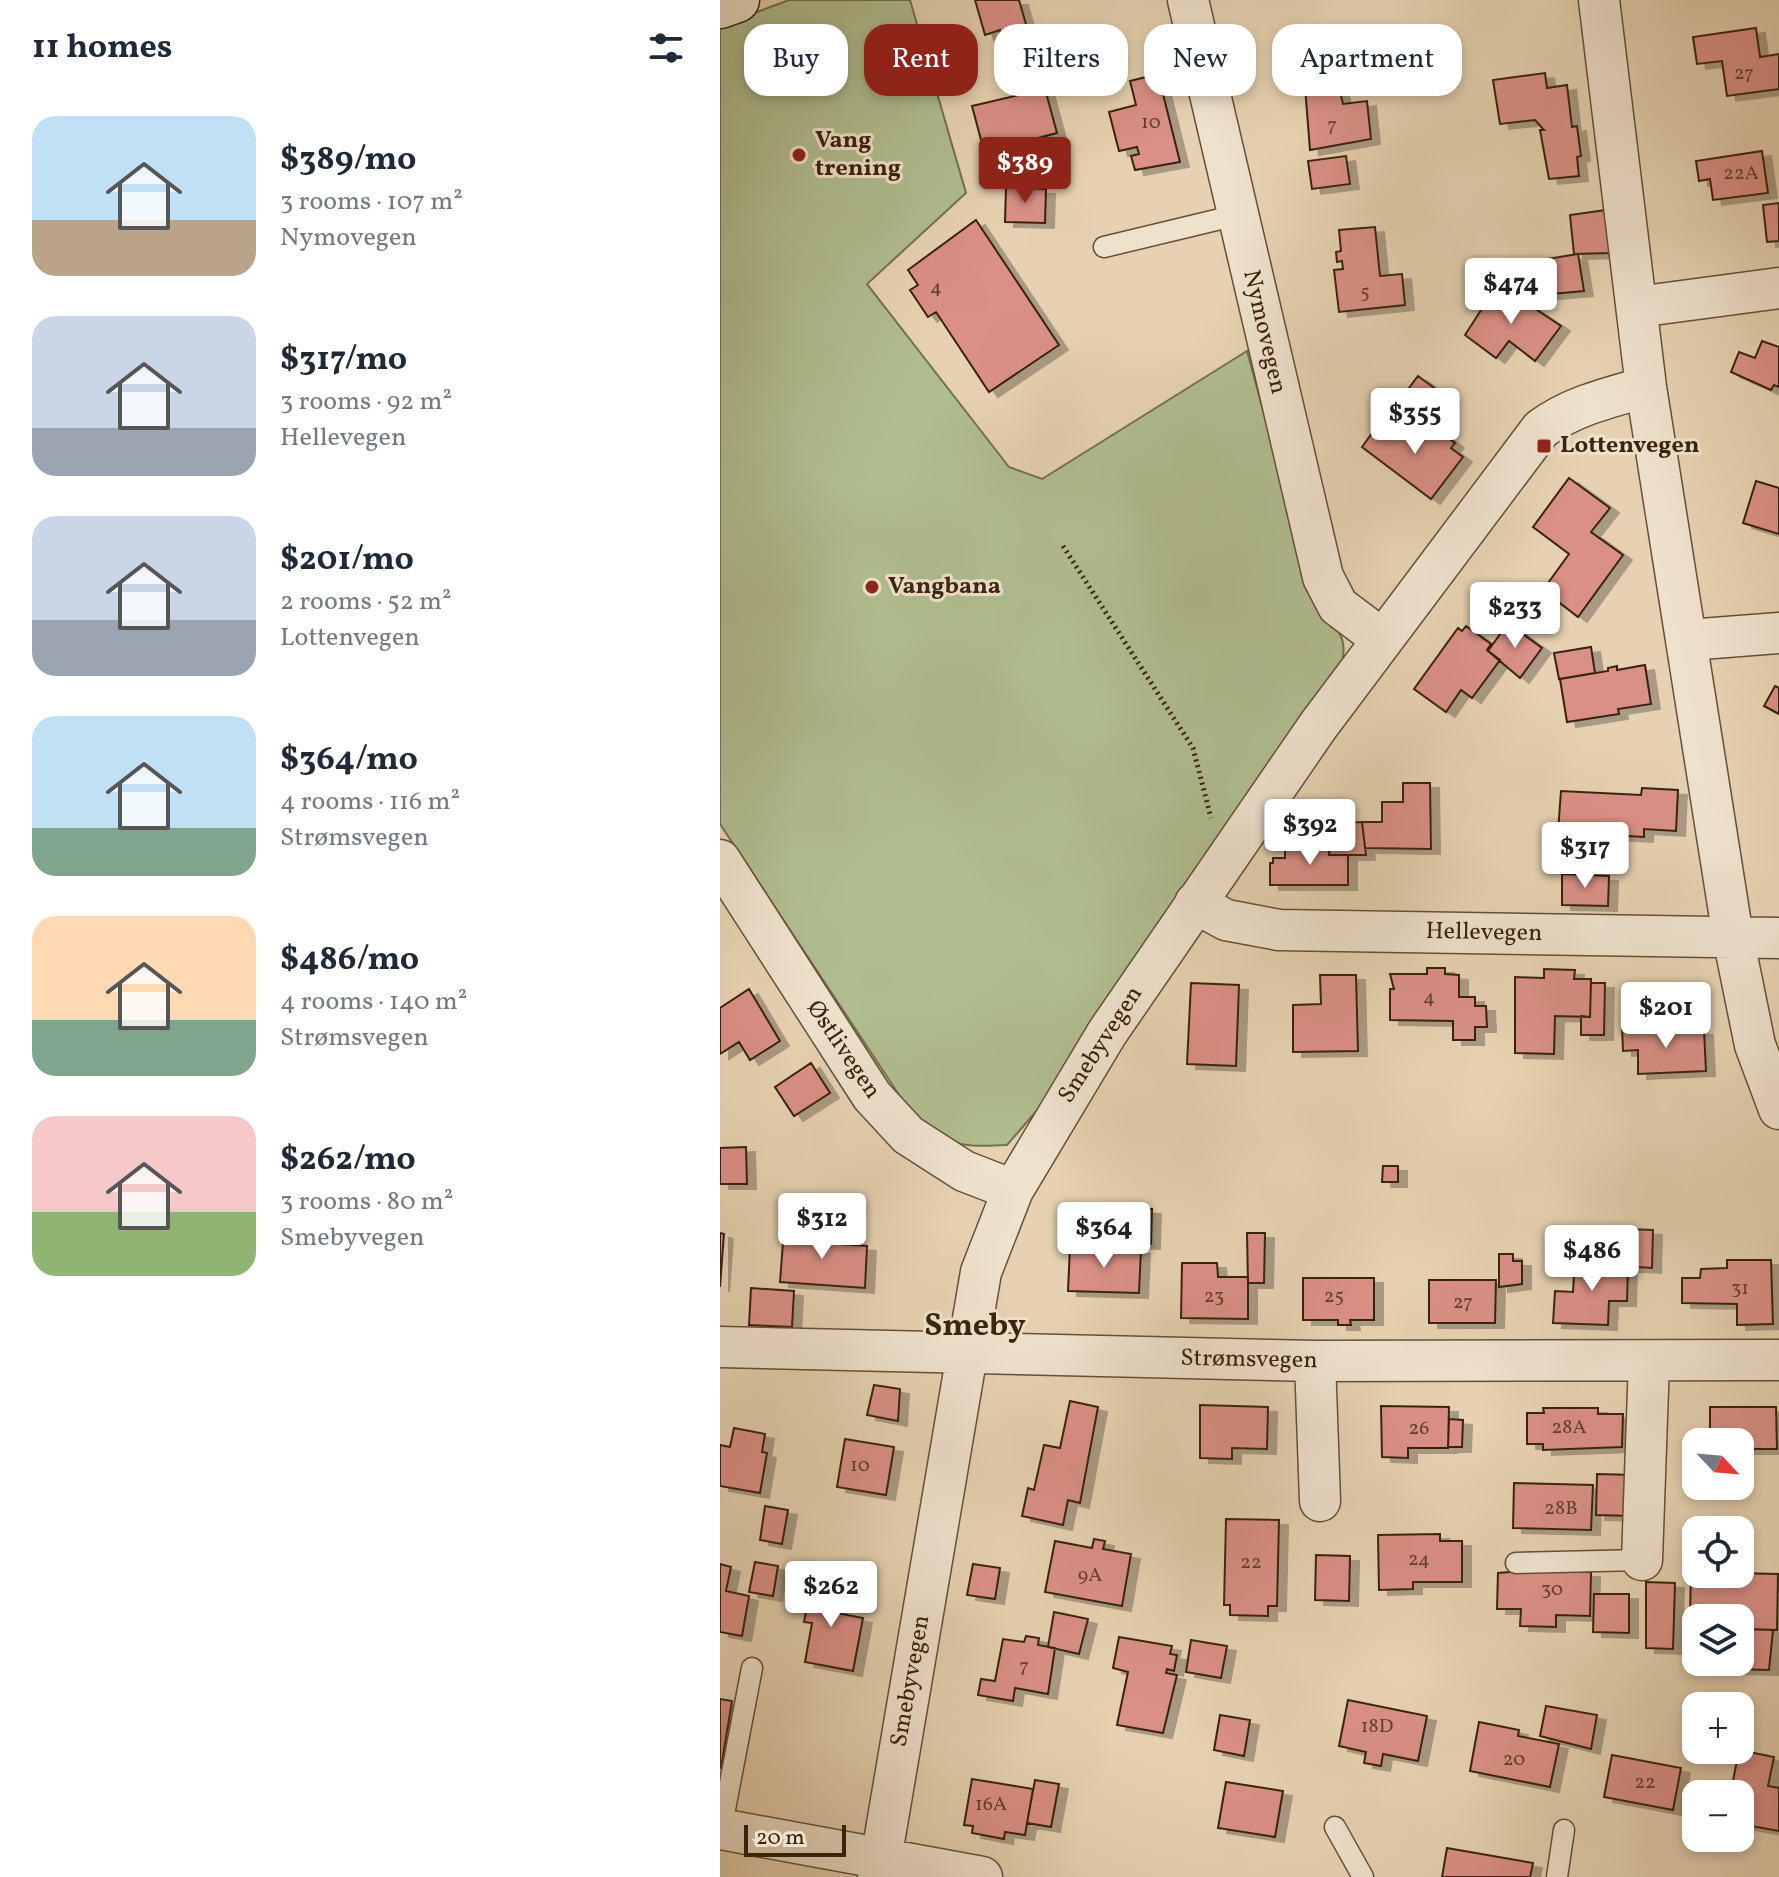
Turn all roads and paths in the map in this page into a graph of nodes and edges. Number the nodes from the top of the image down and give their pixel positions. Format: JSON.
{"nodes":[{"id":1,"x":737,"y":0,"type":"edge"},
{"id":2,"x":1188,"y":0,"type":"edge"},
{"id":3,"x":1599,"y":0,"type":"edge"},
{"id":4,"x":720,"y":6,"type":"edge"},
{"id":5,"x":1237,"y":215,"type":"junction"},
{"id":6,"x":1104,"y":247,"type":"dead end"},
{"id":7,"x":1779,"y":288,"type":"edge"},
{"id":8,"x":1637,"y":307,"type":"junction"},
{"id":9,"x":1646,"y":387,"type":"junction"},
{"id":10,"x":1063,"y":546,"type":"dead end"},
{"id":11,"x":1779,"y":633,"type":"edge"},
{"id":12,"x":1382,"y":639,"type":"junction"},
{"id":13,"x":1688,"y":640,"type":"junction"},
{"id":14,"x":1230,"y":853,"type":"junction"},
{"id":15,"x":720,"y":860,"type":"edge"},
{"id":16,"x":1195,"y":903,"type":"junction"},
{"id":17,"x":1733,"y":937,"type":"junction"},
{"id":18,"x":1779,"y":938,"type":"edge"},
{"id":19,"x":1779,"y":1109,"type":"edge"},
{"id":20,"x":1013,"y":1190,"type":"junction"},
{"id":21,"x":720,"y":1347,"type":"edge"},
{"id":22,"x":966,"y":1355,"type":"junction"},
{"id":23,"x":1779,"y":1360,"type":"edge"},
{"id":24,"x":1315,"y":1361,"type":"junction"},
{"id":25,"x":1649,"y":1361,"type":"junction"},
{"id":26,"x":1320,"y":1501,"type":"dead end"},
{"id":27,"x":1642,"y":1560,"type":"joint"},
{"id":28,"x":1516,"y":1563,"type":"dead end"},
{"id":29,"x":752,"y":1668,"type":"dead end"},
{"id":30,"x":1335,"y":1827,"type":"dead end"},
{"id":31,"x":721,"y":1829,"type":"edge"},
{"id":32,"x":1564,"y":1830,"type":"dead end"},
{"id":33,"x":879,"y":1868,"type":"edge"},
{"id":34,"x":982,"y":1877,"type":"edge"},
{"id":35,"x":1363,"y":1877,"type":"edge"},
{"id":36,"x":1557,"y":1877,"type":"edge"}],
"edges":[{"from":1,"to":4,"type":"main road"},
{"from":2,"to":5,"type":"street","name":"Nymovegen"},
{"from":3,"to":8,"type":"street"},
{"from":5,"to":6,"type":"lane"},
{"from":5,"to":12,"type":"street","name":"Nymovegen"},
{"from":7,"to":8,"type":"street"},
{"from":8,"to":9,"type":"street"},
{"from":9,"to":12,"type":"street","name":"Smebyvegen"},
{"from":9,"to":13,"type":"street"},
{"from":10,"to":14,"type":"path"},
{"from":11,"to":13,"type":"street"},
{"from":12,"to":14,"type":"street","name":"Smebyvegen"},
{"from":13,"to":17,"type":"street"},
{"from":14,"to":16,"type":"street","name":"Smebyvegen"},
{"from":15,"to":20,"type":"street","name":"Østlivegen"},
{"from":16,"to":17,"type":"street","name":"Hellevegen"},
{"from":16,"to":20,"type":"street","name":"Smebyvegen"},
{"from":17,"to":18,"type":"street","name":"Hellevegen"},
{"from":17,"to":19,"type":"street"},
{"from":20,"to":22,"type":"street","name":"Smebyvegen"},
{"from":21,"to":22,"type":"street","name":"Strømsvegen"},
{"from":22,"to":24,"type":"street","name":"Strømsvegen"},
{"from":22,"to":33,"type":"street","name":"Smebyvegen"},
{"from":23,"to":25,"type":"street","name":"Strømsvegen"},
{"from":24,"to":25,"type":"street","name":"Strømsvegen"},
{"from":24,"to":26,"type":"street"},
{"from":25,"to":27,"type":"street"},
{"from":27,"to":28,"type":"lane"},
{"from":29,"to":31,"type":"lane"},
{"from":30,"to":35,"type":"lane"},
{"from":31,"to":33,"type":"street"},
{"from":32,"to":36,"type":"lane"},
{"from":33,"to":34,"type":"street"}]}
